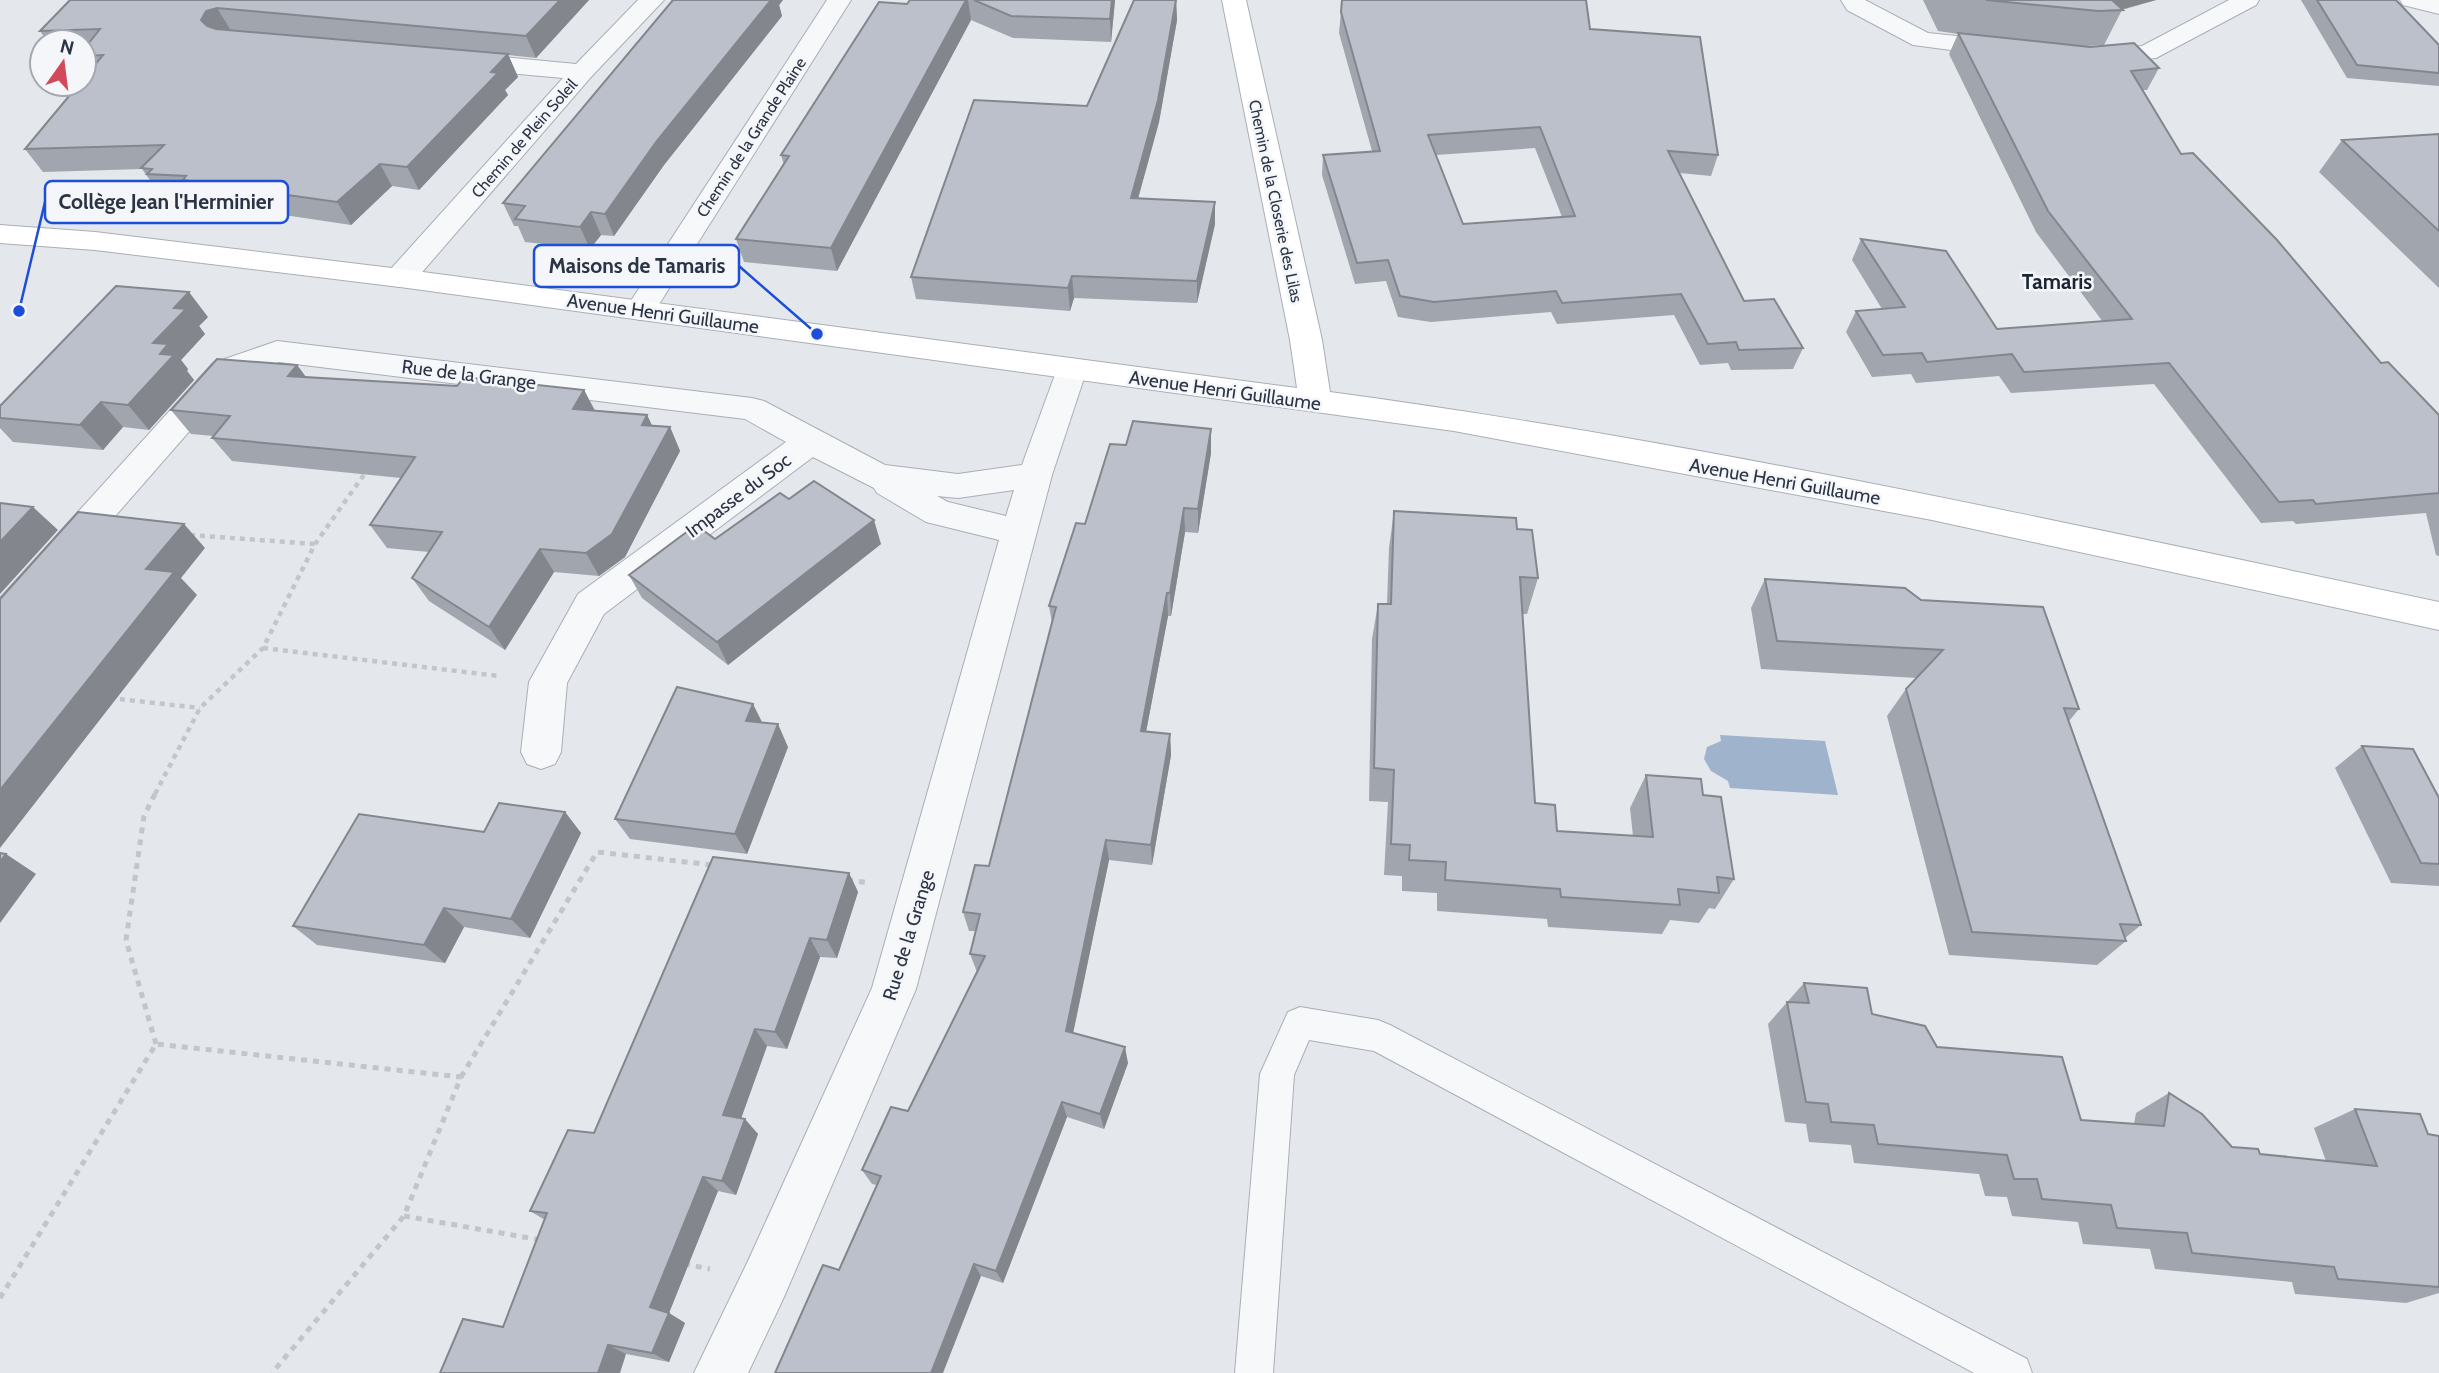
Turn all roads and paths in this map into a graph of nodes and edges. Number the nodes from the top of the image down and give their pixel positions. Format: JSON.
{"nodes":[{"id":1,"x":652,"y":0,"type":"edge"},
{"id":2,"x":839,"y":0,"type":"edge"},
{"id":3,"x":1234,"y":0,"type":"edge"},
{"id":4,"x":1853,"y":0,"type":"edge"},
{"id":5,"x":2247,"y":0,"type":"edge"},
{"id":6,"x":2412,"y":0,"type":"edge"},
{"id":7,"x":2439,"y":7,"type":"edge"},
{"id":8,"x":2026,"y":51,"type":"edge"},
{"id":9,"x":2066,"y":56,"type":"edge"},
{"id":10,"x":433,"y":59,"type":"edge"},
{"id":11,"x":582,"y":72,"type":"junction"},
{"id":12,"x":0,"y":234,"type":"edge"},
{"id":13,"x":400,"y":278,"type":"junction"},
{"id":14,"x":640,"y":310,"type":"junction"},
{"id":15,"x":1071,"y":369,"type":"junction"},
{"id":16,"x":1315,"y":402,"type":"junction"},
{"id":17,"x":810,"y":442,"type":"junction"},
{"id":18,"x":369,"y":468,"type":"edge"},
{"id":19,"x":1035,"y":475,"type":"junction"},
{"id":20,"x":878,"y":477,"type":"junction"},
{"id":21,"x":1021,"y":533,"type":"junction"},
{"id":22,"x":180,"y":535,"type":"edge"},
{"id":23,"x":315,"y":544,"type":"junction"},
{"id":24,"x":2439,"y":616,"type":"edge"},
{"id":25,"x":0,"y":622,"type":"edge"},
{"id":26,"x":263,"y":648,"type":"junction"},
{"id":27,"x":548,"y":682,"type":"junction"},
{"id":28,"x":107,"y":697,"type":"dead end"},
{"id":29,"x":200,"y":708,"type":"junction"},
{"id":30,"x":541,"y":752,"type":"dead end"},
{"id":31,"x":719,"y":866,"type":"edge"},
{"id":32,"x":842,"y":880,"type":"edge"},
{"id":33,"x":923,"y":889,"type":"junction"},
{"id":34,"x":156,"y":1044,"type":"junction"},
{"id":35,"x":460,"y":1077,"type":"junction"},
{"id":36,"x":404,"y":1216,"type":"junction"},
{"id":37,"x":551,"y":1241,"type":"edge"},
{"id":38,"x":672,"y":1262,"type":"edge"},
{"id":39,"x":766,"y":1279,"type":"junction"},
{"id":40,"x":0,"y":1298,"type":"edge"},
{"id":41,"x":272,"y":1373,"type":"edge"},
{"id":42,"x":720,"y":1373,"type":"edge"},
{"id":43,"x":1254,"y":1373,"type":"edge"},
{"id":44,"x":2013,"y":1373,"type":"edge"}],
"edges":[{"from":1,"to":11,"type":"street","name":"Chemin de Plein Soleil"},
{"from":2,"to":14,"type":"street","name":"Chemin de la Grande Plaine"},
{"from":3,"to":16,"type":"street","name":"Chemin de la Closerie des Lilas"},
{"from":4,"to":8,"type":"street"},
{"from":5,"to":9,"type":"street"},
{"from":6,"to":7,"type":"street"},
{"from":10,"to":11,"type":"street"},
{"from":11,"to":13,"type":"street","name":"Chemin de Plein Soleil"},
{"from":12,"to":13,"type":"street","name":"Avenue Henri Guillaume"},
{"from":13,"to":14,"type":"street","name":"Avenue Henri Guillaume"},
{"from":14,"to":15,"type":"street","name":"Avenue Henri Guillaume"},
{"from":15,"to":16,"type":"street","name":"Avenue Henri Guillaume"},
{"from":15,"to":19,"type":"street","name":"Rue de la Grange"},
{"from":16,"to":24,"type":"street","name":"Avenue Henri Guillaume"},
{"from":17,"to":20,"type":"street","name":"Rue de la Grange"},
{"from":17,"to":25,"type":"street","name":"Rue de la Grange"},
{"from":17,"to":27,"type":"street","name":"Impasse du Soc"},
{"from":18,"to":23,"type":"path"},
{"from":19,"to":20,"type":"street","name":"Rue de la Grange"},
{"from":19,"to":21,"type":"street","name":"Rue de la Grange"},
{"from":20,"to":21,"type":"street"},
{"from":21,"to":33,"type":"street","name":"Rue de la Grange"},
{"from":22,"to":23,"type":"path"},
{"from":23,"to":26,"type":"path"},
{"from":26,"to":27,"type":"path"},
{"from":26,"to":29,"type":"path"},
{"from":27,"to":30,"type":"street","name":"Impasse du Soc"},
{"from":28,"to":29,"type":"path"},
{"from":29,"to":34,"type":"path"},
{"from":31,"to":35,"type":"path"},
{"from":32,"to":33,"type":"path"},
{"from":33,"to":39,"type":"street","name":"Rue de la Grange"},
{"from":34,"to":35,"type":"path"},
{"from":34,"to":40,"type":"path"},
{"from":35,"to":36,"type":"path"},
{"from":36,"to":37,"type":"path"},
{"from":36,"to":41,"type":"path"},
{"from":38,"to":39,"type":"path"},
{"from":39,"to":42,"type":"street","name":"Rue de la Grange"},
{"from":43,"to":44,"type":"lane"}]}
